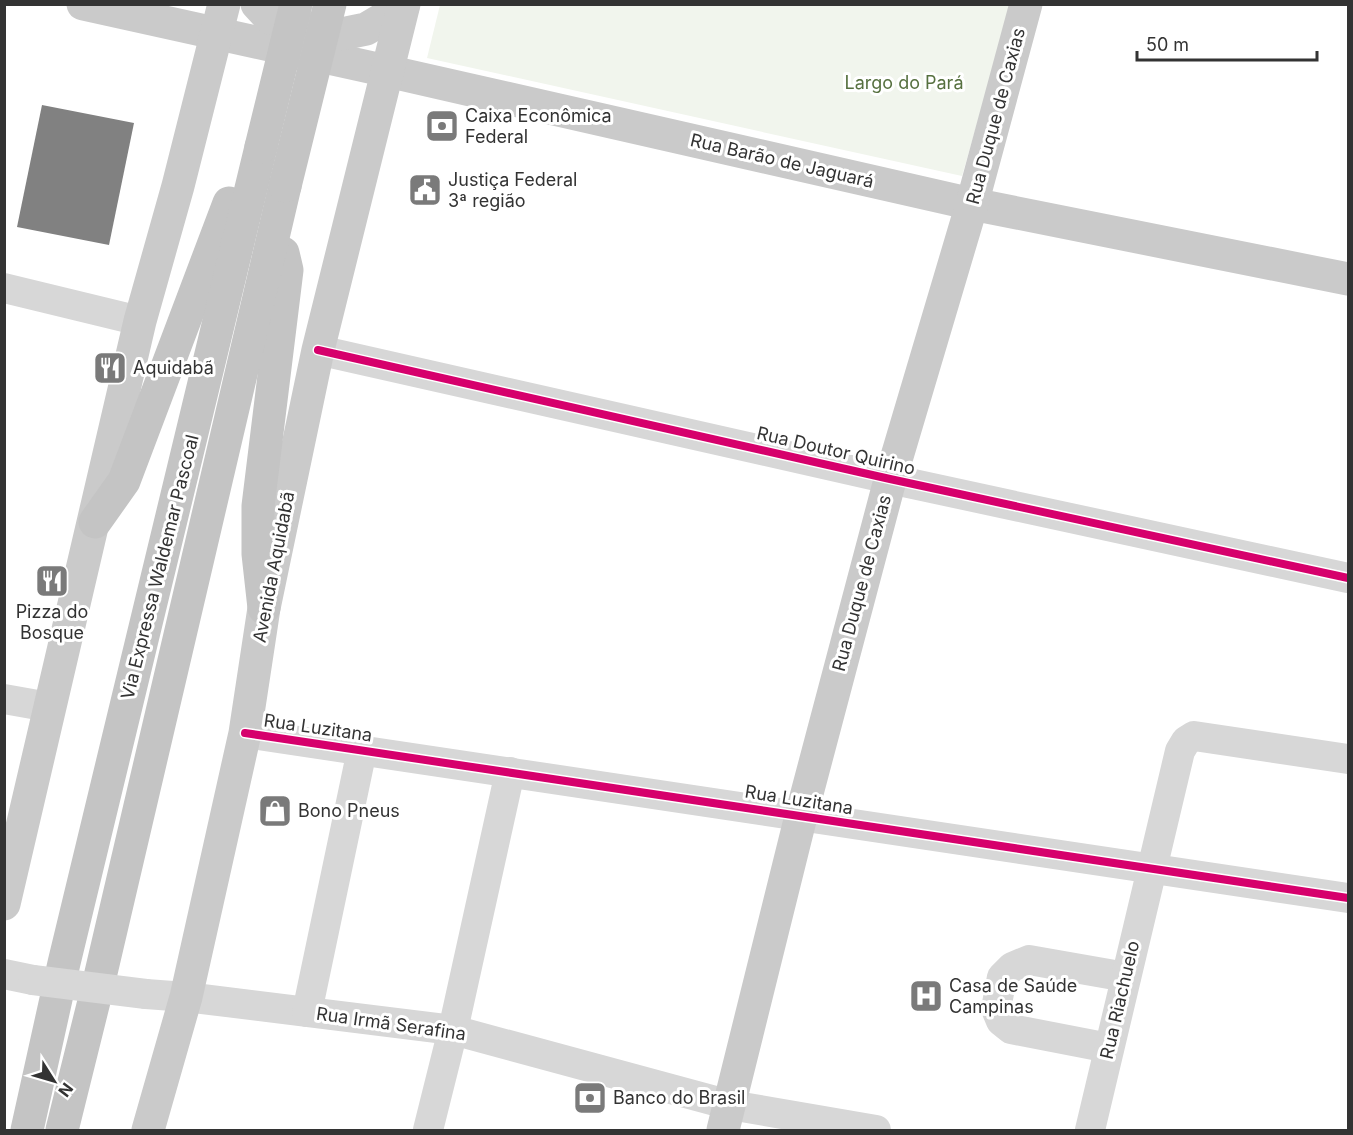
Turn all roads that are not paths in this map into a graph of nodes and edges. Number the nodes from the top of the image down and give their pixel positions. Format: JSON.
{"nodes":[{"id":1,"x":83,"y":4,"type":"edge"},
{"id":2,"x":257,"y":4,"type":"edge"},
{"id":3,"x":296,"y":4,"type":"edge"},
{"id":4,"x":330,"y":4,"type":"edge"},
{"id":5,"x":1026,"y":4,"type":"edge"},
{"id":6,"x":404,"y":6,"type":"edge"},
{"id":7,"x":220,"y":19,"type":"edge"},
{"id":8,"x":387,"y":71,"type":"junction"},
{"id":9,"x":259,"y":156,"type":"junction"},
{"id":10,"x":972,"y":204,"type":"junction"},
{"id":11,"x":277,"y":224,"type":"junction"},
{"id":12,"x":1348,"y":279,"type":"edge"},
{"id":13,"x":4,"y":288,"type":"edge"},
{"id":14,"x":140,"y":321,"type":"junction"},
{"id":15,"x":318,"y":350,"type":"junction"},
{"id":16,"x":890,"y":479,"type":"junction"},
{"id":17,"x":95,"y":522,"type":"junction"},
{"id":18,"x":1348,"y":578,"type":"edge"},
{"id":19,"x":264,"y":608,"type":"junction"},
{"id":20,"x":4,"y":699,"type":"edge"},
{"id":21,"x":49,"y":707,"type":"junction"},
{"id":22,"x":245,"y":733,"type":"junction"},
{"id":23,"x":362,"y":750,"type":"junction"},
{"id":24,"x":1348,"y":759,"type":"edge"},
{"id":25,"x":510,"y":772,"type":"junction"},
{"id":26,"x":801,"y":816,"type":"junction"},
{"id":27,"x":1151,"y":868,"type":"junction"},
{"id":28,"x":1348,"y":898,"type":"edge"},
{"id":29,"x":4,"y":903,"type":"edge"},
{"id":30,"x":19,"y":977,"type":"edge"},
{"id":31,"x":1126,"y":977,"type":"junction"},
{"id":32,"x":186,"y":997,"type":"junction"},
{"id":33,"x":307,"y":1012,"type":"junction"},
{"id":34,"x":453,"y":1030,"type":"junction"},
{"id":35,"x":1109,"y":1048,"type":"junction"},
{"id":36,"x":726,"y":1118,"type":"edge"},
{"id":37,"x":27,"y":1131,"type":"edge"},
{"id":38,"x":62,"y":1131,"type":"edge"},
{"id":39,"x":148,"y":1131,"type":"edge"},
{"id":40,"x":428,"y":1131,"type":"edge"},
{"id":41,"x":876,"y":1131,"type":"edge"},
{"id":42,"x":1090,"y":1131,"type":"edge"}],
"edges":[{"from":1,"to":7,"type":"main road","name":"Rua Barão de Jaguará"},
{"from":2,"to":6,"type":"main road"},
{"from":3,"to":9,"type":"highway","name":"Via Expressa Waldemar Pascoal","bridge":true},
{"from":4,"to":11,"type":"highway","name":"Via Expressa Waldemar Pascoal","bridge":true},
{"from":5,"to":10,"type":"main road","name":"Rua Duque de Caxias"},
{"from":6,"to":8,"type":"main road","name":"Avenida Aquidabã"},
{"from":7,"to":8,"type":"main road","name":"Rua Barão de Jaguará"},
{"from":7,"to":14,"type":"main road"},
{"from":8,"to":10,"type":"main road","name":"Rua Barão de Jaguará"},
{"from":8,"to":15,"type":"main road","name":"Avenida Aquidabã"},
{"from":9,"to":17,"type":"highway"},
{"from":9,"to":37,"type":"highway","name":"Via Expressa Waldemar Pascoal"},
{"from":10,"to":12,"type":"main road","name":"Rua Barão de Jaguará"},
{"from":10,"to":16,"type":"main road","name":"Rua Duque de Caxias"},
{"from":11,"to":19,"type":"highway"},
{"from":11,"to":38,"type":"highway","name":"Via Expressa Waldemar Pascoal"},
{"from":13,"to":14,"type":"street"},
{"from":14,"to":17,"type":"main road"},
{"from":15,"to":16,"type":"street","name":"Rua Doutor Quirino"},
{"from":15,"to":19,"type":"main road","name":"Avenida Aquidabã"},
{"from":16,"to":18,"type":"street","name":"Rua Doutor Quirino"},
{"from":16,"to":26,"type":"main road","name":"Rua Duque de Caxias"},
{"from":17,"to":21,"type":"main road"},
{"from":19,"to":22,"type":"main road","name":"Avenida Aquidabã"},
{"from":20,"to":21,"type":"street"},
{"from":21,"to":29,"type":"main road"},
{"from":22,"to":23,"type":"street","name":"Rua Luzitana"},
{"from":22,"to":32,"type":"main road","name":"Avenida Aquidabã"},
{"from":23,"to":25,"type":"street","name":"Rua Luzitana"},
{"from":23,"to":33,"type":"street"},
{"from":24,"to":27,"type":"street","name":"Rua Riachuelo"},
{"from":25,"to":26,"type":"street","name":"Rua Luzitana"},
{"from":25,"to":34,"type":"street"},
{"from":26,"to":27,"type":"street","name":"Rua Luzitana"},
{"from":26,"to":36,"type":"main road","name":"Rua Duque de Caxias"},
{"from":27,"to":28,"type":"street","name":"Rua Luzitana"},
{"from":27,"to":31,"type":"street","name":"Rua Riachuelo"},
{"from":30,"to":32,"type":"street","name":"Rua Irmã Serafina","bridge":true},
{"from":31,"to":35,"type":"street","name":"Rua Riachuelo"},
{"from":31,"to":35,"type":"street"},
{"from":32,"to":33,"type":"street","name":"Rua Irmã Serafina"},
{"from":32,"to":39,"type":"main road","name":"Avenida Aquidabã"},
{"from":33,"to":34,"type":"street","name":"Rua Irmã Serafina"},
{"from":34,"to":36,"type":"street","name":"Rua Irmã Serafina"},
{"from":34,"to":40,"type":"street"},
{"from":35,"to":42,"type":"street","name":"Rua Riachuelo"},
{"from":36,"to":41,"type":"street","name":"Rua Irmã Serafina"}]}
